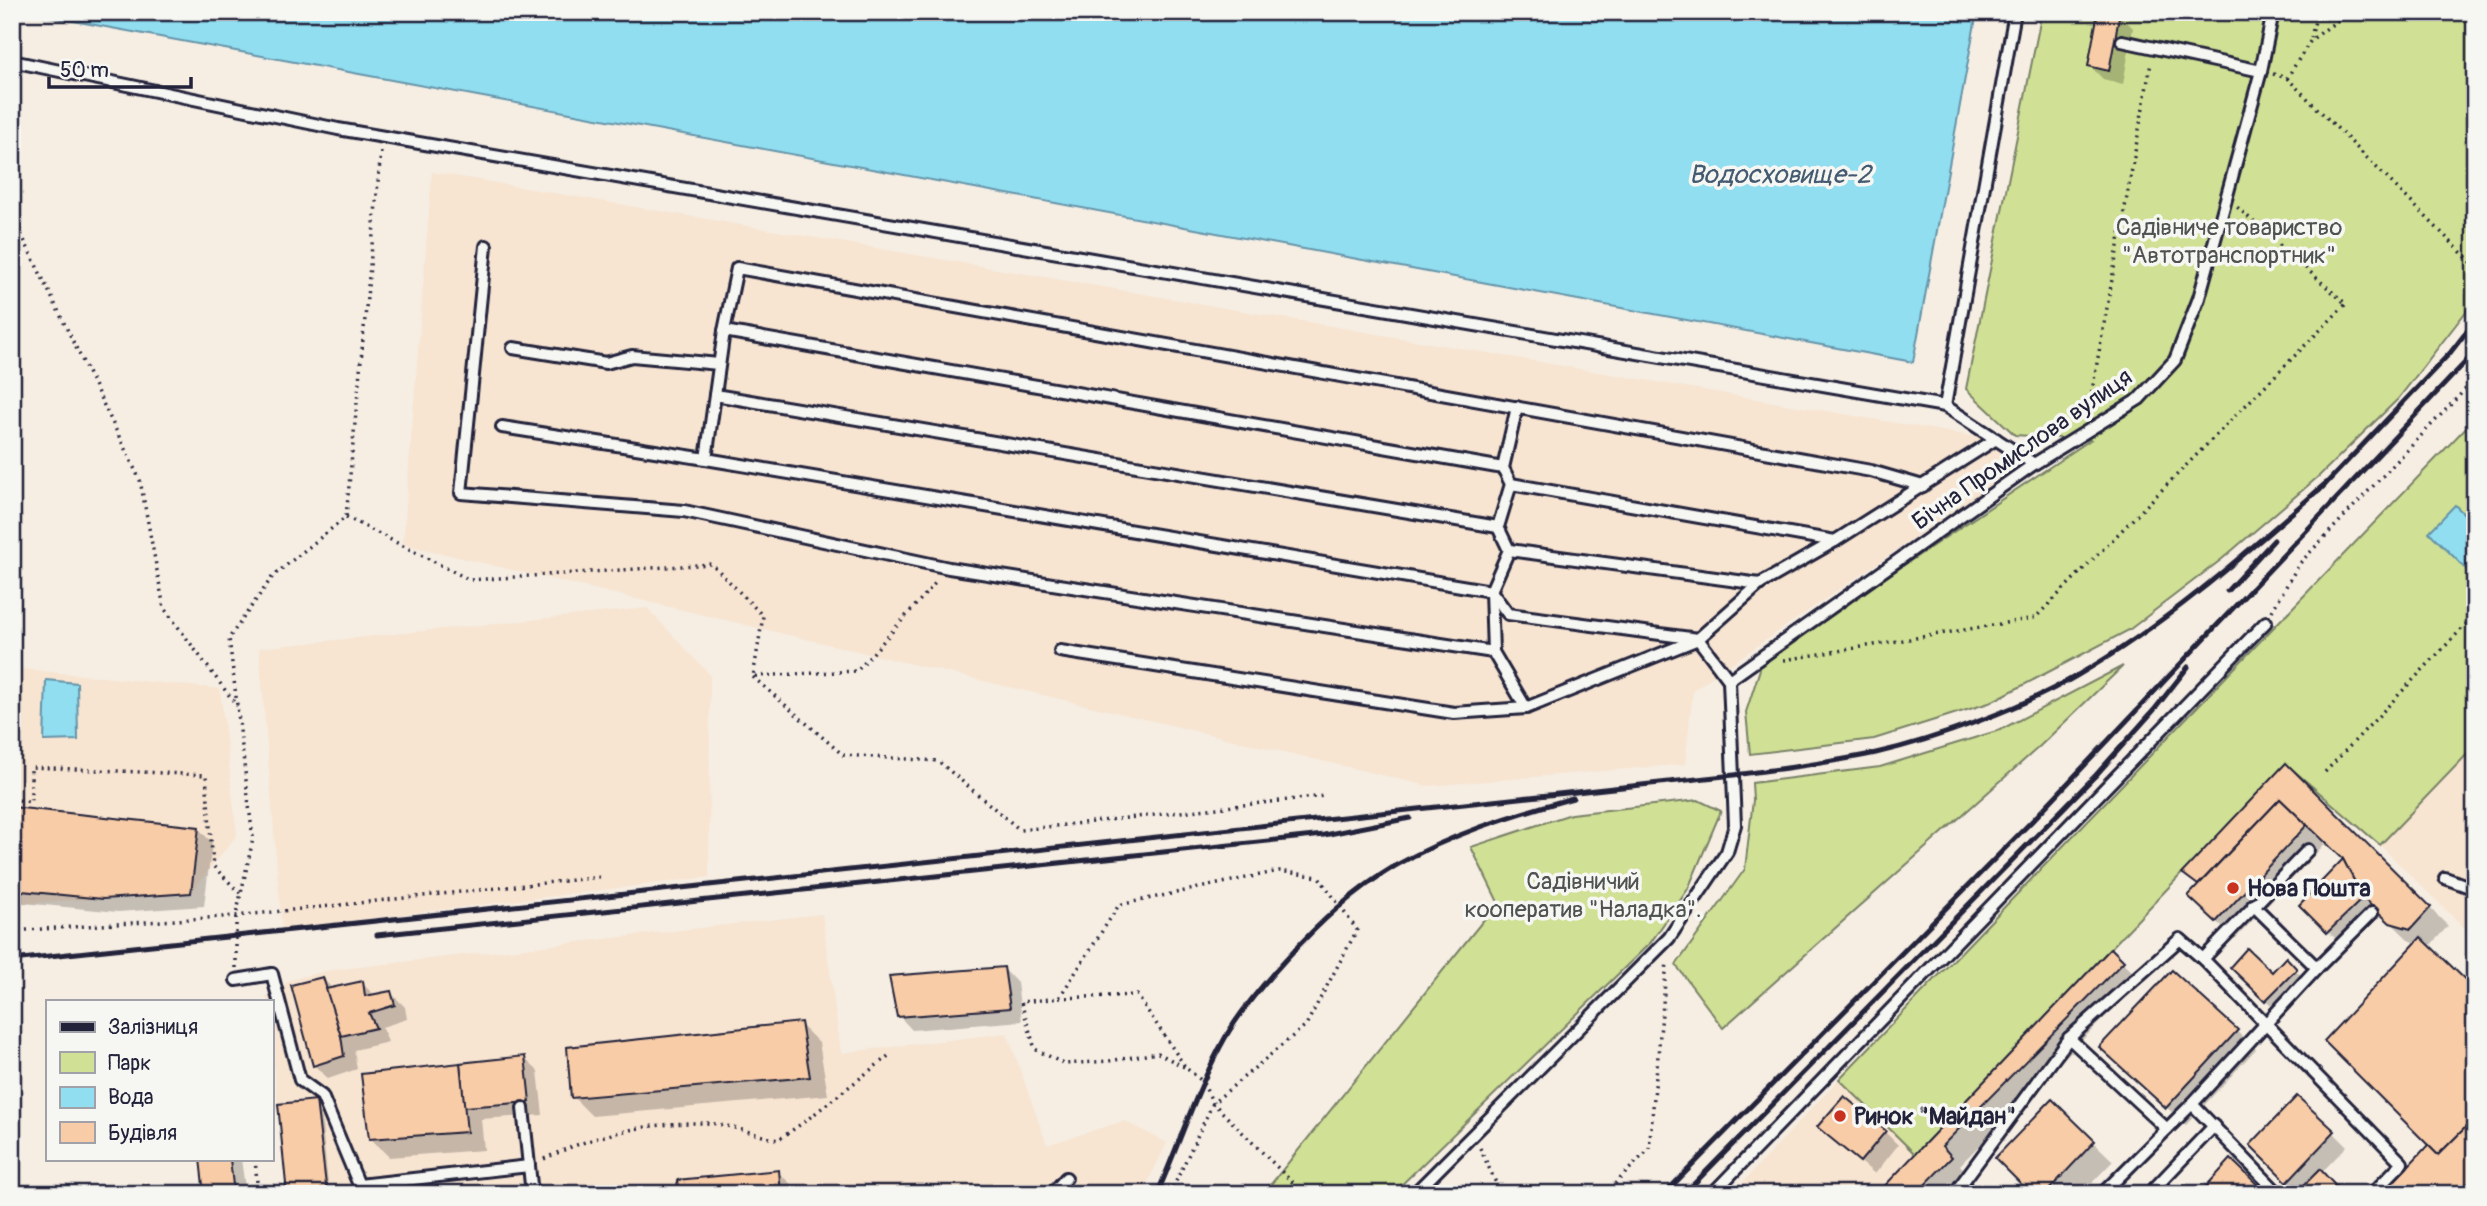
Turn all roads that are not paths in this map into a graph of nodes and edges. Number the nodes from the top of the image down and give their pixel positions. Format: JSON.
{"nodes":[{"id":1,"x":2015,"y":12,"type":"edge"},
{"id":2,"x":2273,"y":12,"type":"edge"},
{"id":3,"x":2122,"y":41,"type":"dead end"},
{"id":4,"x":12,"y":61,"type":"edge"},
{"id":5,"x":2261,"y":71,"type":"junction"},
{"id":6,"x":486,"y":246,"type":"dead end"},
{"id":7,"x":724,"y":331,"type":"junction"},
{"id":8,"x":513,"y":348,"type":"dead end"},
{"id":9,"x":719,"y":364,"type":"junction"},
{"id":10,"x":715,"y":395,"type":"junction"},
{"id":11,"x":1945,"y":406,"type":"junction"},
{"id":12,"x":1517,"y":407,"type":"junction"},
{"id":13,"x":502,"y":427,"type":"dead end"},
{"id":14,"x":1996,"y":439,"type":"junction"},
{"id":15,"x":706,"y":459,"type":"junction"},
{"id":16,"x":2034,"y":464,"type":"junction"},
{"id":17,"x":1503,"y":468,"type":"junction"},
{"id":18,"x":1511,"y":484,"type":"junction"},
{"id":19,"x":1923,"y":485,"type":"junction"},
{"id":20,"x":1498,"y":527,"type":"junction"},
{"id":21,"x":1835,"y":541,"type":"junction"},
{"id":22,"x":1509,"y":550,"type":"junction"},
{"id":23,"x":1760,"y":584,"type":"junction"},
{"id":24,"x":1490,"y":591,"type":"junction"},
{"id":25,"x":2266,"y":622,"type":"road end"},
{"id":26,"x":1698,"y":639,"type":"junction"},
{"id":27,"x":1060,"y":651,"type":"dead end"},
{"id":28,"x":1493,"y":652,"type":"junction"},
{"id":29,"x":1729,"y":680,"type":"junction"},
{"id":30,"x":1526,"y":708,"type":"junction"},
{"id":31,"x":2308,"y":850,"type":"dead end"},
{"id":32,"x":2445,"y":878,"type":"dead end"},
{"id":33,"x":2475,"y":889,"type":"edge"},
{"id":34,"x":2253,"y":905,"type":"junction"},
{"id":35,"x":2372,"y":913,"type":"dead end"},
{"id":36,"x":2203,"y":959,"type":"junction"},
{"id":37,"x":2317,"y":968,"type":"junction"},
{"id":38,"x":236,"y":980,"type":"road end"},
{"id":39,"x":2264,"y":1024,"type":"junction"},
{"id":40,"x":2069,"y":1038,"type":"junction"},
{"id":41,"x":2192,"y":1104,"type":"junction"},
{"id":42,"x":523,"y":1108,"type":"dead end"},
{"id":43,"x":2214,"y":1126,"type":"junction"},
{"id":44,"x":2167,"y":1129,"type":"junction"},
{"id":45,"x":529,"y":1166,"type":"junction"},
{"id":46,"x":1066,"y":1178,"type":"dead end"},
{"id":47,"x":360,"y":1189,"type":"edge"},
{"id":48,"x":532,"y":1194,"type":"edge"},
{"id":49,"x":1052,"y":1194,"type":"edge"},
{"id":50,"x":1415,"y":1194,"type":"edge"},
{"id":51,"x":1712,"y":1194,"type":"edge"},
{"id":52,"x":1954,"y":1194,"type":"edge"},
{"id":53,"x":2102,"y":1194,"type":"edge"},
{"id":54,"x":2149,"y":1194,"type":"edge"},
{"id":55,"x":2279,"y":1194,"type":"edge"},
{"id":56,"x":2372,"y":1194,"type":"edge"}],
"edges":[{"from":1,"to":11,"type":"lane"},
{"from":2,"to":5,"type":"lane","name":"Бічна Промислова вулиця"},
{"from":3,"to":5,"type":"lane"},
{"from":4,"to":11,"type":"lane"},
{"from":5,"to":16,"type":"lane","name":"Бічна Промислова вулиця"},
{"from":6,"to":28,"type":"lane"},
{"from":7,"to":9,"type":"lane"},
{"from":7,"to":12,"type":"lane"},
{"from":7,"to":17,"type":"lane"},
{"from":8,"to":9,"type":"lane"},
{"from":9,"to":10,"type":"lane"},
{"from":10,"to":15,"type":"lane"},
{"from":10,"to":20,"type":"lane"},
{"from":11,"to":14,"type":"lane"},
{"from":12,"to":17,"type":"lane"},
{"from":12,"to":19,"type":"lane"},
{"from":13,"to":15,"type":"lane"},
{"from":14,"to":16,"type":"lane"},
{"from":14,"to":19,"type":"lane"},
{"from":15,"to":24,"type":"lane"},
{"from":16,"to":29,"type":"lane","name":"Бічна Промислова вулиця"},
{"from":17,"to":18,"type":"lane"},
{"from":18,"to":20,"type":"lane"},
{"from":18,"to":21,"type":"lane"},
{"from":19,"to":21,"type":"lane"},
{"from":20,"to":22,"type":"lane"},
{"from":21,"to":23,"type":"lane"},
{"from":22,"to":23,"type":"lane"},
{"from":22,"to":24,"type":"lane"},
{"from":23,"to":26,"type":"lane"},
{"from":24,"to":26,"type":"lane"},
{"from":24,"to":28,"type":"lane"},
{"from":25,"to":51,"type":"lane"},
{"from":26,"to":29,"type":"lane"},
{"from":26,"to":30,"type":"lane"},
{"from":27,"to":30,"type":"lane"},
{"from":28,"to":30,"type":"lane"},
{"from":29,"to":50,"type":"lane"},
{"from":31,"to":34,"type":"lane"},
{"from":32,"to":33,"type":"lane"},
{"from":34,"to":36,"type":"lane"},
{"from":34,"to":37,"type":"lane"},
{"from":35,"to":37,"type":"lane"},
{"from":36,"to":39,"type":"lane"},
{"from":36,"to":40,"type":"lane"},
{"from":37,"to":39,"type":"lane"},
{"from":38,"to":47,"type":"lane"},
{"from":39,"to":41,"type":"lane"},
{"from":39,"to":56,"type":"lane"},
{"from":40,"to":44,"type":"lane"},
{"from":40,"to":52,"type":"lane"},
{"from":41,"to":43,"type":"lane"},
{"from":41,"to":44,"type":"lane"},
{"from":42,"to":45,"type":"lane"},
{"from":43,"to":54,"type":"lane"},
{"from":43,"to":55,"type":"lane"},
{"from":44,"to":53,"type":"lane"},
{"from":45,"to":47,"type":"lane"},
{"from":45,"to":48,"type":"lane"},
{"from":46,"to":49,"type":"lane"}]}
